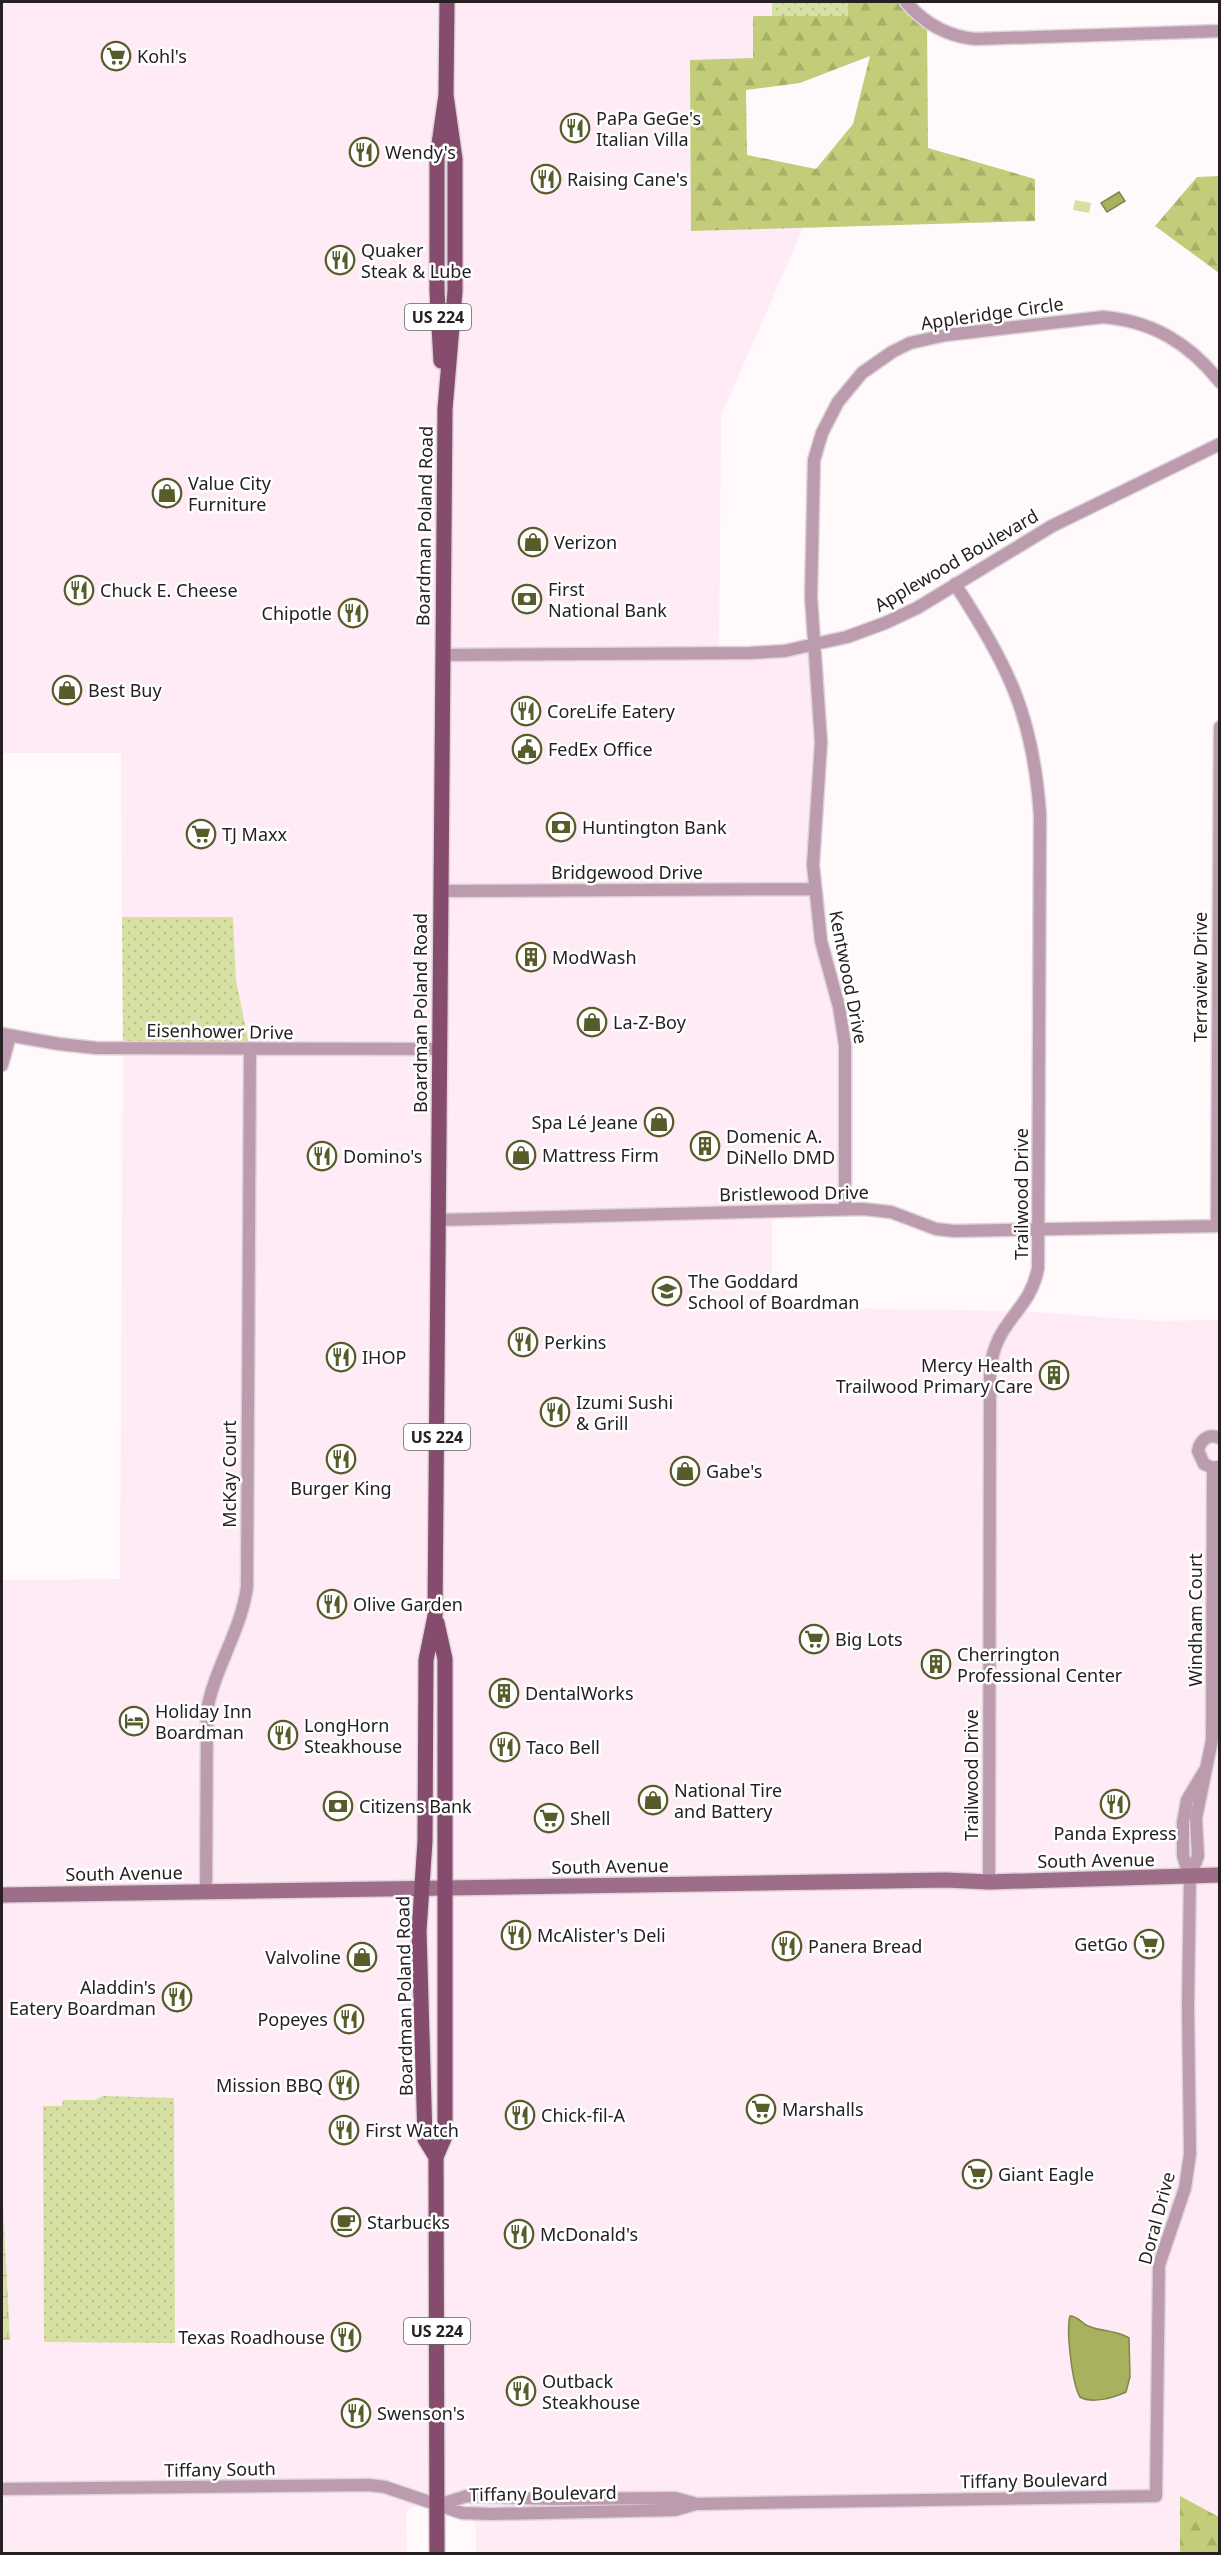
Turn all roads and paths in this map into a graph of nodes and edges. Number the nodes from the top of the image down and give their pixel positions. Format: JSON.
{"nodes":[{"id":1,"x":447,"y":2,"type":"edge"},
{"id":2,"x":906,"y":2,"type":"edge"},
{"id":3,"x":1220,"y":31,"type":"edge"},
{"id":4,"x":1220,"y":382,"type":"edge"},
{"id":5,"x":1220,"y":444,"type":"edge"},
{"id":6,"x":956,"y":584,"type":"junction"},
{"id":7,"x":815,"y":645,"type":"junction"},
{"id":8,"x":442,"y":655,"type":"junction"},
{"id":9,"x":1220,"y":727,"type":"edge"},
{"id":10,"x":815,"y":889,"type":"junction"},
{"id":11,"x":440,"y":891,"type":"junction"},
{"id":12,"x":6,"y":1035,"type":"edge"},
{"id":13,"x":250,"y":1049,"type":"junction"},
{"id":14,"x":439,"y":1049,"type":"junction"},
{"id":15,"x":2,"y":1065,"type":"edge"},
{"id":16,"x":845,"y":1209,"type":"junction"},
{"id":17,"x":438,"y":1220,"type":"junction"},
{"id":18,"x":1218,"y":1226,"type":"edge"},
{"id":19,"x":1039,"y":1230,"type":"junction"},
{"id":20,"x":1220,"y":1438,"type":"edge"},
{"id":21,"x":1216,"y":1467,"type":"edge"},
{"id":22,"x":435,"y":1616,"type":"junction"},
{"id":23,"x":1220,"y":1875,"type":"edge"},
{"id":24,"x":1190,"y":1877,"type":"junction"},
{"id":25,"x":989,"y":1882,"type":"junction"},
{"id":26,"x":422,"y":1888,"type":"junction"},
{"id":27,"x":444,"y":1888,"type":"junction"},
{"id":28,"x":206,"y":1892,"type":"junction"},
{"id":29,"x":2,"y":1895,"type":"edge"},
{"id":30,"x":436,"y":2157,"type":"junction"},
{"id":31,"x":2,"y":2489,"type":"edge"},
{"id":32,"x":1156,"y":2496,"type":"joint"},
{"id":33,"x":696,"y":2504,"type":"junction"},
{"id":34,"x":436,"y":2505,"type":"junction"},
{"id":35,"x":436,"y":2553,"type":"edge"}],
"edges":[{"from":1,"to":8,"type":"main road","name":"Boardman Poland Road","number":"US 224"},
{"from":2,"to":3,"type":"street"},
{"from":4,"to":7,"type":"street","name":"Appleridge Circle"},
{"from":5,"to":6,"type":"street","name":"Applewood Boulevard"},
{"from":6,"to":7,"type":"street","name":"Applewood Boulevard"},
{"from":6,"to":19,"type":"street","name":"Trailwood Drive"},
{"from":7,"to":8,"type":"street","name":"Applewood Boulevard"},
{"from":7,"to":10,"type":"street","name":"Kentwood Drive"},
{"from":8,"to":11,"type":"main road","name":"Boardman Poland Road","number":"US 224"},
{"from":9,"to":18,"type":"street","name":"Terraview Drive"},
{"from":10,"to":11,"type":"street","name":"Bridgewood Drive"},
{"from":10,"to":16,"type":"street","name":"Kentwood Drive"},
{"from":11,"to":14,"type":"main road","name":"Boardman Poland Road","number":"US 224"},
{"from":12,"to":13,"type":"street","name":"Eisenhower Drive"},
{"from":12,"to":15,"type":"street"},
{"from":13,"to":14,"type":"street","name":"Eisenhower Drive"},
{"from":13,"to":28,"type":"street","name":"McKay Court"},
{"from":14,"to":17,"type":"main road","name":"Boardman Poland Road","number":"US 224"},
{"from":16,"to":17,"type":"street","name":"Bristlewood Drive"},
{"from":16,"to":19,"type":"street","name":"Bristlewood Drive"},
{"from":17,"to":22,"type":"main road","name":"Boardman Poland Road","number":"US 224"},
{"from":18,"to":19,"type":"street","name":"Bristlewood Drive"},
{"from":19,"to":25,"type":"street","name":"Trailwood Drive"},
{"from":20,"to":21,"type":"street","name":"Windham Court"},
{"from":21,"to":24,"type":"street","name":"Windham Court"},
{"from":22,"to":26,"type":"main road","name":"Boardman Poland Road","number":"US 224"},
{"from":22,"to":27,"type":"main road","name":"Boardman Poland Road","number":"US 224"},
{"from":23,"to":24,"type":"main road","name":"South Avenue"},
{"from":24,"to":25,"type":"main road","name":"South Avenue"},
{"from":24,"to":32,"type":"street","name":"Doral Drive"},
{"from":25,"to":27,"type":"main road","name":"South Avenue"},
{"from":26,"to":27,"type":"main road","name":"South Avenue"},
{"from":26,"to":28,"type":"main road","name":"South Avenue"},
{"from":26,"to":30,"type":"main road","name":"Boardman Poland Road","number":"US 224"},
{"from":27,"to":30,"type":"main road","name":"Boardman Poland Road","number":"US 224"},
{"from":28,"to":29,"type":"main road","name":"South Avenue"},
{"from":30,"to":34,"type":"main road","name":"Boardman Poland Road","number":"US 224"},
{"from":31,"to":34,"type":"street","name":"Tiffany South"},
{"from":32,"to":33,"type":"street","name":"Tiffany Boulevard"},
{"from":33,"to":34,"type":"street","name":"Tiffany Boulevard"},
{"from":33,"to":34,"type":"street","name":"Tiffany Boulevard"},
{"from":34,"to":35,"type":"main road","name":"Boardman Poland Road","number":"US 224"}]}
